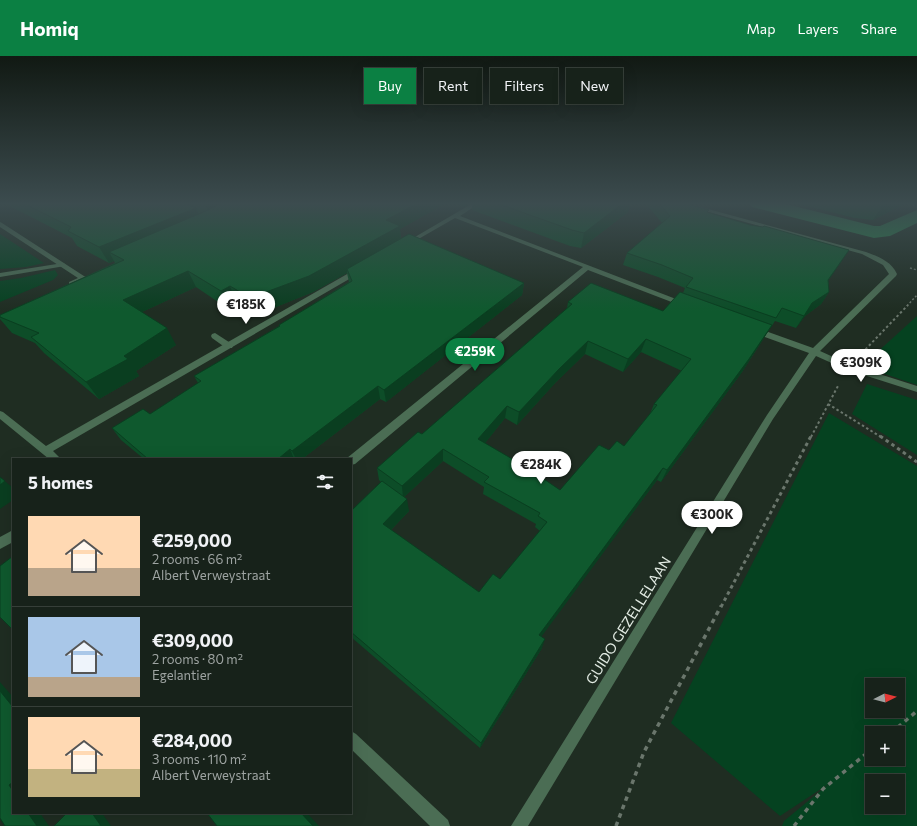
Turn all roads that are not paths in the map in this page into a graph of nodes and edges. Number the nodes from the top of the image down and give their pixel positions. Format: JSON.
{"nodes":[{"id":1,"x":23,"y":239,"type":"edge"},
{"id":2,"x":416,"y":239,"type":"edge"},
{"id":3,"x":513,"y":239,"type":"edge"},
{"id":4,"x":812,"y":239,"type":"edge"},
{"id":5,"x":400,"y":248,"type":"edge"},
{"id":6,"x":63,"y":265,"type":"junction"},
{"id":7,"x":366,"y":267,"type":"edge"},
{"id":8,"x":586,"y":268,"type":"junction"},
{"id":9,"x":0,"y":275,"type":"edge"},
{"id":10,"x":62,"y":288,"type":"edge"},
{"id":11,"x":689,"y":306,"type":"edge"},
{"id":12,"x":748,"y":328,"type":"edge"},
{"id":13,"x":215,"y":336,"type":"dead end"},
{"id":14,"x":229,"y":346,"type":"junction"},
{"id":15,"x":814,"y":352,"type":"junction"},
{"id":16,"x":917,"y":389,"type":"edge"},
{"id":17,"x":0,"y":414,"type":"edge"},
{"id":18,"x":47,"y":450,"type":"junction"},
{"id":19,"x":55,"y":458,"type":"edge"},
{"id":20,"x":352,"y":460,"type":"edge"},
{"id":21,"x":12,"y":536,"type":"edge"},
{"id":22,"x":0,"y":544,"type":"edge"},
{"id":23,"x":352,"y":740,"type":"edge"},
{"id":24,"x":442,"y":826,"type":"edge"},
{"id":25,"x":519,"y":826,"type":"edge"}],
"edges":[{"from":1,"to":6,"type":"street"},
{"from":2,"to":5,"type":"street"},
{"from":3,"to":8,"type":"street"},
{"from":4,"to":15,"type":"street","name":"GUIDO GEZELLELAAN"},
{"from":6,"to":9,"type":"street"},
{"from":6,"to":10,"type":"street"},
{"from":7,"to":14,"type":"street"},
{"from":8,"to":11,"type":"street"},
{"from":8,"to":20,"type":"street"},
{"from":12,"to":15,"type":"street"},
{"from":13,"to":14,"type":"street"},
{"from":14,"to":18,"type":"street"},
{"from":15,"to":16,"type":"street"},
{"from":15,"to":25,"type":"street","name":"GUIDO GEZELLELAAN"},
{"from":17,"to":18,"type":"street"},
{"from":18,"to":19,"type":"street"},
{"from":21,"to":22,"type":"street"},
{"from":23,"to":24,"type":"street"}]}
